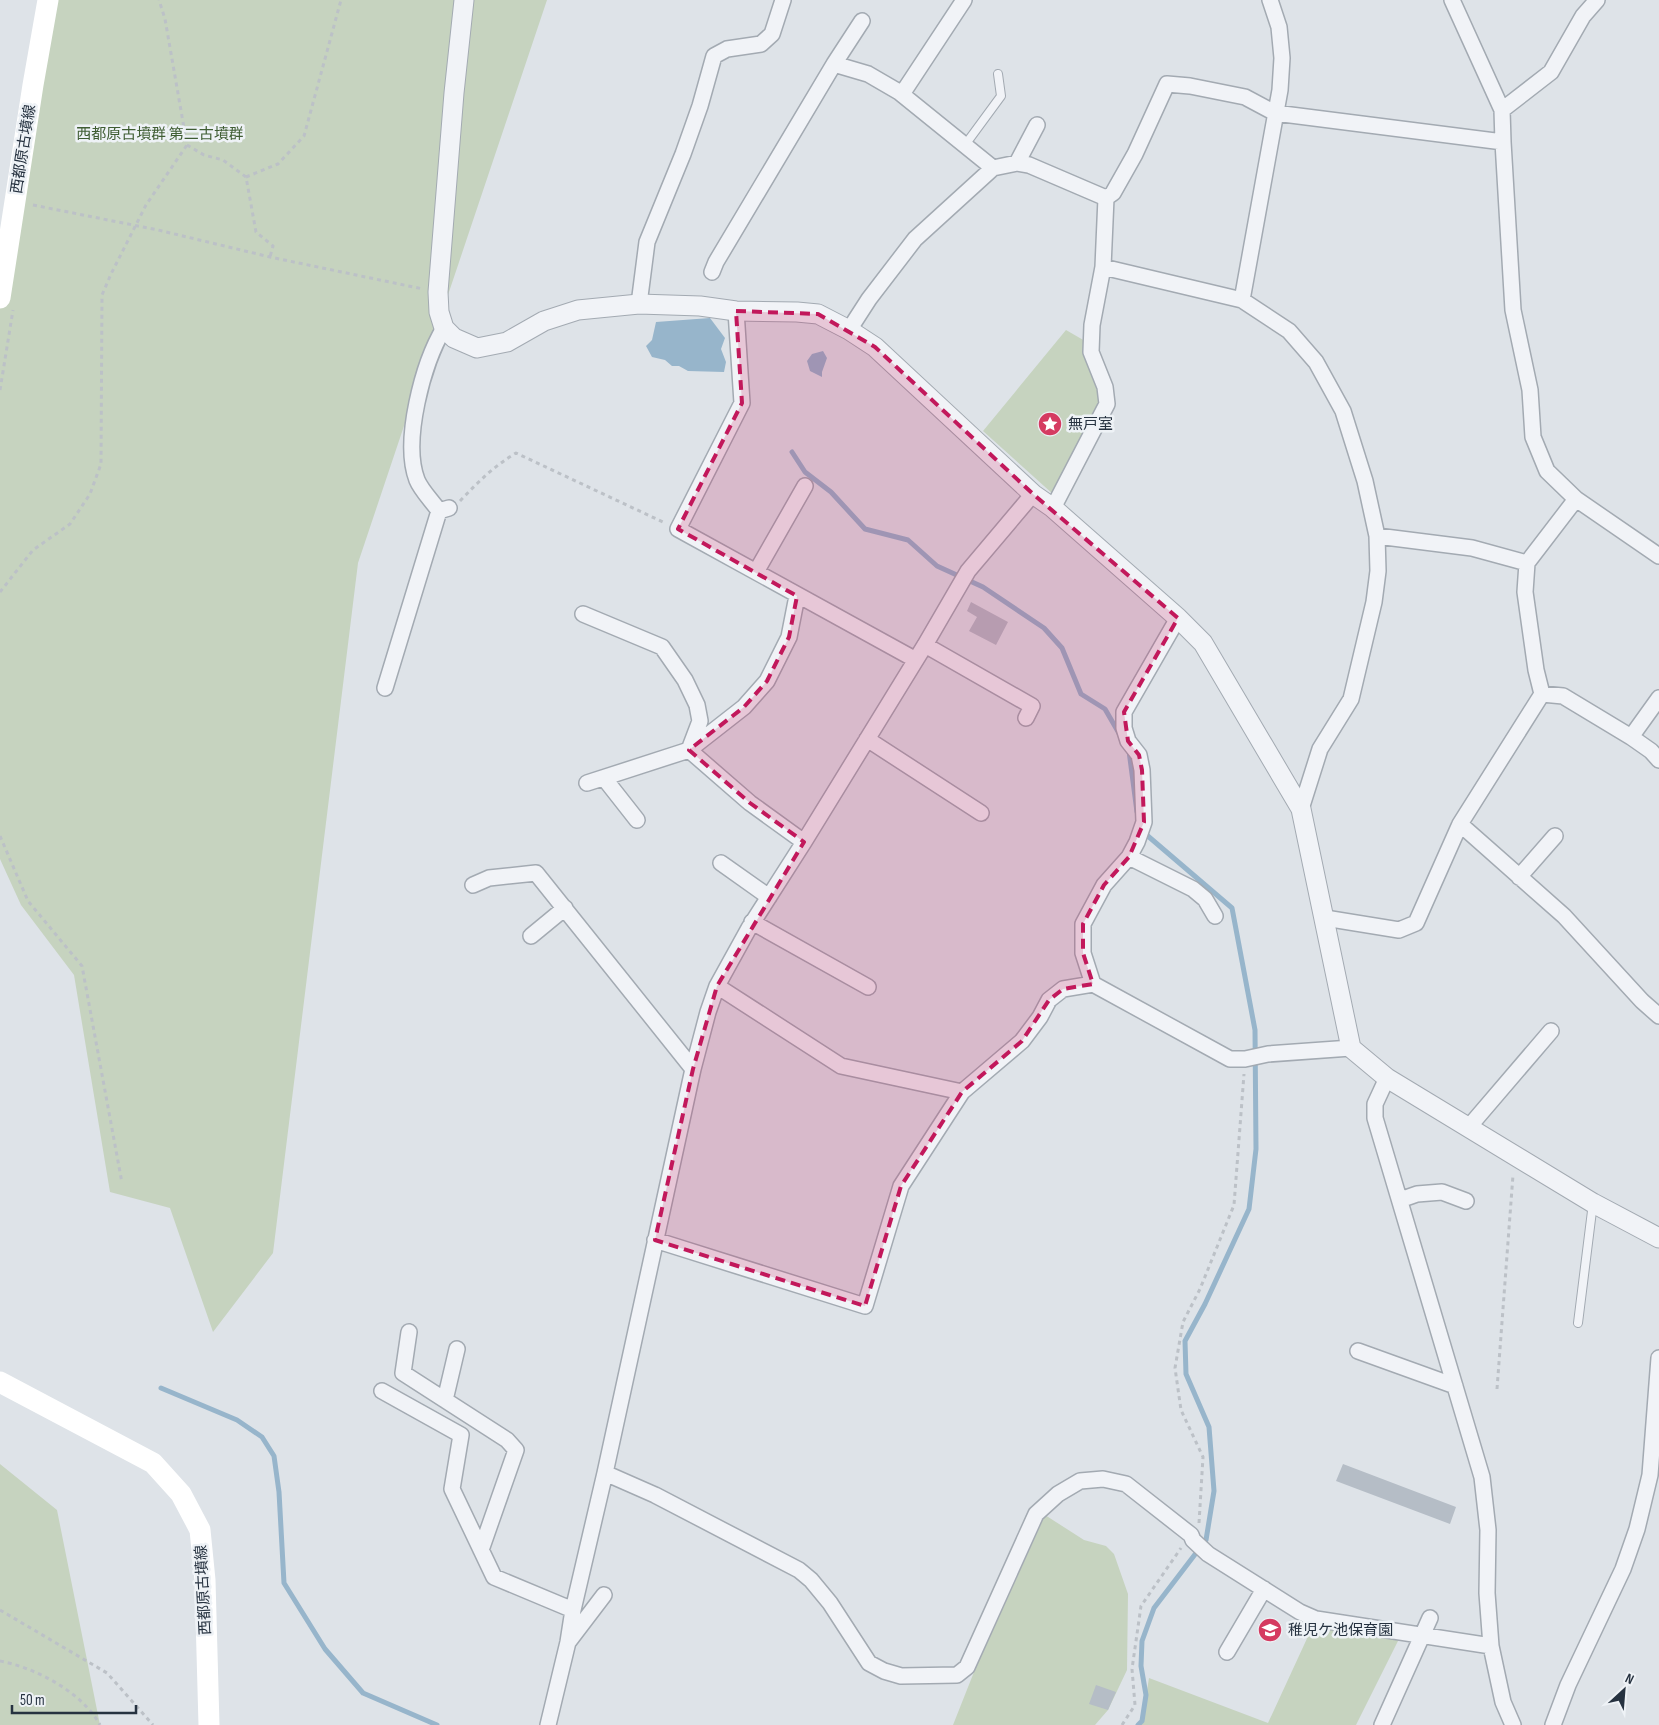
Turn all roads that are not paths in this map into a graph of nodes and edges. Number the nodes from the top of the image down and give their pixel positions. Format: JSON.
{"nodes":[{"id":1,"x":48,"y":0,"type":"edge"},
{"id":2,"x":464,"y":0,"type":"edge"},
{"id":3,"x":784,"y":0,"type":"edge"},
{"id":4,"x":964,"y":0,"type":"edge"},
{"id":5,"x":1270,"y":0,"type":"edge"},
{"id":6,"x":1452,"y":0,"type":"edge"},
{"id":7,"x":1597,"y":0,"type":"edge"},
{"id":8,"x":862,"y":21,"type":"dead end"},
{"id":9,"x":834,"y":64,"type":"junction"},
{"id":10,"x":998,"y":74,"type":"dead end"},
{"id":11,"x":902,"y":94,"type":"junction"},
{"id":12,"x":1502,"y":110,"type":"junction"},
{"id":13,"x":1275,"y":113,"type":"junction"},
{"id":14,"x":1037,"y":125,"type":"dead end"},
{"id":15,"x":1503,"y":142,"type":"junction"},
{"id":16,"x":965,"y":145,"type":"junction"},
{"id":17,"x":1016,"y":163,"type":"junction"},
{"id":18,"x":992,"y":168,"type":"junction"},
{"id":19,"x":1106,"y":198,"type":"junction"},
{"id":20,"x":1103,"y":266,"type":"junction"},
{"id":21,"x":712,"y":272,"type":"dead end"},
{"id":22,"x":0,"y":298,"type":"edge"},
{"id":23,"x":1242,"y":300,"type":"junction"},
{"id":24,"x":639,"y":304,"type":"junction"},
{"id":25,"x":736,"y":311,"type":"junction"},
{"id":26,"x":444,"y":328,"type":"junction"},
{"id":27,"x":849,"y":330,"type":"junction"},
{"id":28,"x":805,"y":486,"type":"dead end"},
{"id":29,"x":1033,"y":494,"type":"junction"},
{"id":30,"x":1576,"y":499,"type":"junction"},
{"id":31,"x":1053,"y":508,"type":"junction"},
{"id":32,"x":1377,"y":536,"type":"junction"},
{"id":33,"x":1659,"y":556,"type":"edge"},
{"id":34,"x":1527,"y":563,"type":"junction"},
{"id":35,"x":756,"y":572,"type":"junction"},
{"id":36,"x":797,"y":596,"type":"junction"},
{"id":37,"x":583,"y":614,"type":"dead end"},
{"id":38,"x":1178,"y":618,"type":"junction"},
{"id":39,"x":926,"y":645,"type":"junction"},
{"id":40,"x":916,"y":660,"type":"junction"},
{"id":41,"x":385,"y":688,"type":"dead end"},
{"id":42,"x":1542,"y":694,"type":"junction"},
{"id":43,"x":1659,"y":698,"type":"edge"},
{"id":44,"x":1026,"y":718,"type":"dead end"},
{"id":45,"x":1631,"y":737,"type":"junction"},
{"id":46,"x":867,"y":739,"type":"junction"},
{"id":47,"x":689,"y":750,"type":"junction"},
{"id":48,"x":1659,"y":760,"type":"edge"},
{"id":49,"x":604,"y":778,"type":"junction"},
{"id":50,"x":587,"y":783,"type":"dead end"},
{"id":51,"x":1301,"y":809,"type":"junction"},
{"id":52,"x":981,"y":813,"type":"dead end"},
{"id":53,"x":637,"y":820,"type":"dead end"},
{"id":54,"x":1460,"y":824,"type":"junction"},
{"id":55,"x":1555,"y":836,"type":"dead end"},
{"id":56,"x":804,"y":842,"type":"junction"},
{"id":57,"x":1129,"y":857,"type":"junction"},
{"id":58,"x":721,"y":863,"type":"dead end"},
{"id":59,"x":1520,"y":877,"type":"junction"},
{"id":60,"x":473,"y":885,"type":"dead end"},
{"id":61,"x":769,"y":897,"type":"junction"},
{"id":62,"x":565,"y":908,"type":"junction"},
{"id":63,"x":1215,"y":916,"type":"dead end"},
{"id":64,"x":1325,"y":918,"type":"junction"},
{"id":65,"x":752,"y":922,"type":"junction"},
{"id":66,"x":531,"y":936,"type":"dead end"},
{"id":67,"x":1093,"y":984,"type":"junction"},
{"id":68,"x":717,"y":986,"type":"junction"},
{"id":69,"x":868,"y":987,"type":"dead end"},
{"id":70,"x":1659,"y":1016,"type":"edge"},
{"id":71,"x":1551,"y":1031,"type":"dead end"},
{"id":72,"x":1351,"y":1048,"type":"junction"},
{"id":73,"x":693,"y":1069,"type":"junction"},
{"id":74,"x":1386,"y":1078,"type":"junction"},
{"id":75,"x":962,"y":1092,"type":"junction"},
{"id":76,"x":1468,"y":1128,"type":"junction"},
{"id":77,"x":1400,"y":1200,"type":"junction"},
{"id":78,"x":1466,"y":1201,"type":"dead end"},
{"id":79,"x":1593,"y":1203,"type":"junction"},
{"id":80,"x":1659,"y":1238,"type":"edge"},
{"id":81,"x":655,"y":1240,"type":"junction"},
{"id":82,"x":1578,"y":1323,"type":"dead end"},
{"id":83,"x":409,"y":1332,"type":"dead end"},
{"id":84,"x":457,"y":1349,"type":"dead end"},
{"id":85,"x":1358,"y":1351,"type":"dead end"},
{"id":86,"x":1659,"y":1358,"type":"edge"},
{"id":87,"x":0,"y":1382,"type":"edge"},
{"id":88,"x":1455,"y":1386,"type":"junction"},
{"id":89,"x":382,"y":1391,"type":"dead end"},
{"id":90,"x":445,"y":1400,"type":"junction"},
{"id":91,"x":605,"y":1473,"type":"junction"},
{"id":92,"x":1655,"y":1477,"type":"edge"},
{"id":93,"x":481,"y":1550,"type":"junction"},
{"id":94,"x":1264,"y":1589,"type":"junction"},
{"id":95,"x":604,"y":1595,"type":"dead end"},
{"id":96,"x":573,"y":1610,"type":"junction"},
{"id":97,"x":1430,"y":1618,"type":"dead end"},
{"id":98,"x":1422,"y":1636,"type":"junction"},
{"id":99,"x":568,"y":1642,"type":"junction"},
{"id":100,"x":1491,"y":1646,"type":"junction"},
{"id":101,"x":1227,"y":1652,"type":"dead end"},
{"id":102,"x":209,"y":1725,"type":"edge"},
{"id":103,"x":548,"y":1725,"type":"edge"},
{"id":104,"x":1382,"y":1725,"type":"edge"},
{"id":105,"x":1513,"y":1725,"type":"edge"},
{"id":106,"x":1552,"y":1725,"type":"edge"}],
"edges":[{"from":1,"to":22,"type":"main road","name":"西都原古墳線"},
{"from":2,"to":26,"type":"street"},
{"from":3,"to":24,"type":"street"},
{"from":4,"to":11,"type":"street"},
{"from":5,"to":13,"type":"street"},
{"from":6,"to":12,"type":"street"},
{"from":7,"to":12,"type":"street"},
{"from":8,"to":9,"type":"street"},
{"from":9,"to":11,"type":"street"},
{"from":9,"to":21,"type":"street"},
{"from":10,"to":16,"type":"lane"},
{"from":11,"to":16,"type":"street"},
{"from":12,"to":15,"type":"street"},
{"from":13,"to":15,"type":"street"},
{"from":13,"to":19,"type":"street"},
{"from":13,"to":23,"type":"street"},
{"from":14,"to":17,"type":"street"},
{"from":15,"to":30,"type":"street"},
{"from":16,"to":18,"type":"street"},
{"from":17,"to":18,"type":"street"},
{"from":17,"to":19,"type":"street"},
{"from":18,"to":27,"type":"street"},
{"from":19,"to":20,"type":"street"},
{"from":20,"to":23,"type":"street"},
{"from":20,"to":31,"type":"street"},
{"from":23,"to":32,"type":"street"},
{"from":24,"to":25,"type":"street"},
{"from":24,"to":26,"type":"street"},
{"from":25,"to":27,"type":"street"},
{"from":25,"to":35,"type":"street"},
{"from":26,"to":41,"type":"street"},
{"from":27,"to":29,"type":"street"},
{"from":28,"to":35,"type":"street"},
{"from":29,"to":31,"type":"street"},
{"from":29,"to":39,"type":"street"},
{"from":30,"to":33,"type":"street"},
{"from":30,"to":34,"type":"street"},
{"from":31,"to":38,"type":"street"},
{"from":32,"to":34,"type":"street"},
{"from":32,"to":51,"type":"street"},
{"from":34,"to":42,"type":"street"},
{"from":35,"to":36,"type":"street"},
{"from":36,"to":40,"type":"street"},
{"from":36,"to":47,"type":"street"},
{"from":37,"to":47,"type":"street"},
{"from":38,"to":51,"type":"street"},
{"from":38,"to":57,"type":"street"},
{"from":39,"to":40,"type":"street"},
{"from":39,"to":44,"type":"street"},
{"from":40,"to":46,"type":"street"},
{"from":42,"to":45,"type":"street"},
{"from":42,"to":54,"type":"street"},
{"from":43,"to":45,"type":"street"},
{"from":45,"to":48,"type":"street"},
{"from":46,"to":52,"type":"street"},
{"from":46,"to":56,"type":"street"},
{"from":47,"to":49,"type":"street"},
{"from":47,"to":56,"type":"street"},
{"from":49,"to":50,"type":"street"},
{"from":49,"to":53,"type":"street"},
{"from":51,"to":64,"type":"street"},
{"from":54,"to":59,"type":"street"},
{"from":54,"to":64,"type":"street"},
{"from":55,"to":59,"type":"street"},
{"from":56,"to":61,"type":"street"},
{"from":57,"to":63,"type":"street"},
{"from":57,"to":67,"type":"street"},
{"from":58,"to":61,"type":"street"},
{"from":59,"to":70,"type":"street"},
{"from":60,"to":62,"type":"street"},
{"from":61,"to":65,"type":"street"},
{"from":62,"to":66,"type":"street"},
{"from":62,"to":73,"type":"street"},
{"from":64,"to":72,"type":"street"},
{"from":65,"to":68,"type":"street"},
{"from":65,"to":69,"type":"street"},
{"from":67,"to":72,"type":"street"},
{"from":67,"to":75,"type":"street"},
{"from":68,"to":73,"type":"street"},
{"from":68,"to":75,"type":"street"},
{"from":71,"to":76,"type":"street"},
{"from":72,"to":74,"type":"street"},
{"from":73,"to":81,"type":"street"},
{"from":74,"to":76,"type":"street"},
{"from":74,"to":77,"type":"street"},
{"from":75,"to":81,"type":"street"},
{"from":76,"to":79,"type":"street"},
{"from":77,"to":78,"type":"street"},
{"from":77,"to":88,"type":"street"},
{"from":79,"to":80,"type":"street"},
{"from":79,"to":82,"type":"lane"},
{"from":81,"to":91,"type":"street"},
{"from":83,"to":90,"type":"street"},
{"from":84,"to":90,"type":"street"},
{"from":85,"to":88,"type":"street"},
{"from":86,"to":92,"type":"street"},
{"from":87,"to":102,"type":"main road","name":"西都原古墳線"},
{"from":88,"to":100,"type":"street"},
{"from":89,"to":93,"type":"street"},
{"from":90,"to":93,"type":"street"},
{"from":91,"to":94,"type":"street"},
{"from":91,"to":96,"type":"street"},
{"from":92,"to":106,"type":"street"},
{"from":93,"to":96,"type":"street"},
{"from":94,"to":98,"type":"street"},
{"from":94,"to":101,"type":"street"},
{"from":95,"to":99,"type":"street"},
{"from":96,"to":99,"type":"street"},
{"from":97,"to":98,"type":"street"},
{"from":98,"to":100,"type":"street"},
{"from":98,"to":104,"type":"street"},
{"from":99,"to":103,"type":"street"},
{"from":100,"to":105,"type":"street"}]}
